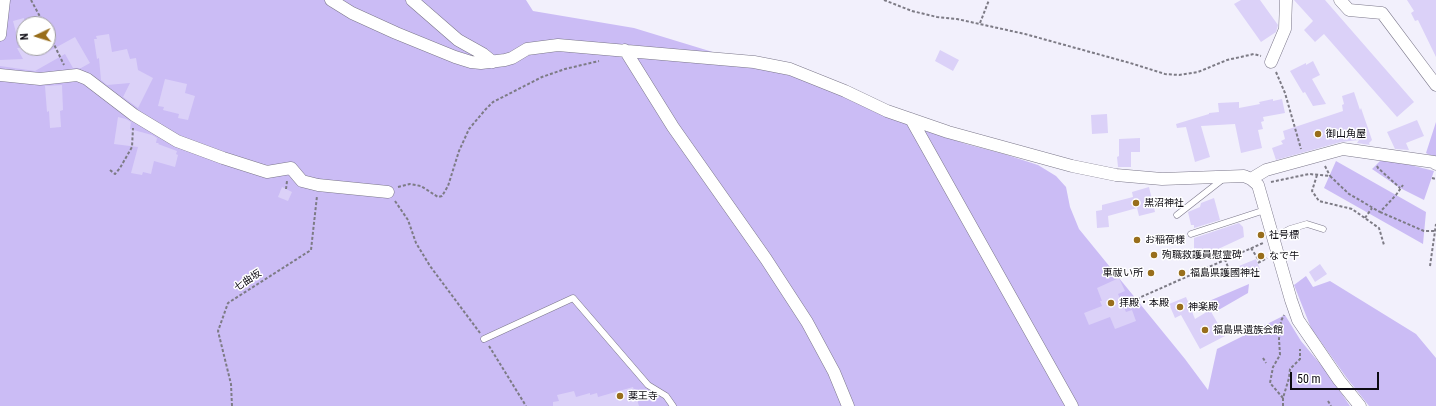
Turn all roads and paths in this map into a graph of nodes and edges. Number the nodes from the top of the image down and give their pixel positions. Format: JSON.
{"nodes":[{"id":1,"x":4,"y":0,"type":"edge"},
{"id":2,"x":32,"y":0,"type":"edge"},
{"id":3,"x":331,"y":0,"type":"edge"},
{"id":4,"x":412,"y":0,"type":"edge"},
{"id":5,"x":884,"y":0,"type":"edge"},
{"id":6,"x":989,"y":0,"type":"edge"},
{"id":7,"x":1286,"y":0,"type":"edge"},
{"id":8,"x":1340,"y":0,"type":"edge"},
{"id":9,"x":40,"y":16,"type":"edge"},
{"id":10,"x":980,"y":24,"type":"junction"},
{"id":11,"x":0,"y":34,"type":"edge"},
{"id":12,"x":56,"y":49,"type":"edge"},
{"id":13,"x":625,"y":50,"type":"junction"},
{"id":14,"x":605,"y":60,"type":"dead end"},
{"id":15,"x":493,"y":62,"type":"junction"},
{"id":16,"x":1271,"y":62,"type":"junction"},
{"id":17,"x":0,"y":75,"type":"edge"},
{"id":18,"x":69,"y":76,"type":"junction"},
{"id":19,"x":1436,"y":85,"type":"edge"},
{"id":20,"x":134,"y":115,"type":"junction"},
{"id":21,"x":911,"y":119,"type":"junction"},
{"id":22,"x":1305,"y":160,"type":"junction"},
{"id":23,"x":1323,"y":161,"type":"dead end"},
{"id":24,"x":1436,"y":164,"type":"edge"},
{"id":25,"x":1378,"y":168,"type":"dead end"},
{"id":26,"x":110,"y":170,"type":"dead end"},
{"id":27,"x":1317,"y":175,"type":"junction"},
{"id":28,"x":1330,"y":176,"type":"junction"},
{"id":29,"x":1225,"y":177,"type":"junction"},
{"id":30,"x":287,"y":178,"type":"dead end"},
{"id":31,"x":1432,"y":178,"type":"dead end"},
{"id":32,"x":1251,"y":179,"type":"junction"},
{"id":33,"x":1285,"y":179,"type":"dead end"},
{"id":34,"x":1436,"y":179,"type":"edge"},
{"id":35,"x":318,"y":185,"type":"junction"},
{"id":36,"x":1403,"y":185,"type":"dead end"},
{"id":37,"x":1400,"y":188,"type":"junction"},
{"id":38,"x":286,"y":189,"type":"dead end"},
{"id":39,"x":388,"y":192,"type":"junction"},
{"id":40,"x":1372,"y":208,"type":"junction"},
{"id":41,"x":1265,"y":210,"type":"junction"},
{"id":42,"x":1380,"y":212,"type":"junction"},
{"id":43,"x":1177,"y":215,"type":"dead end"},
{"id":44,"x":1365,"y":218,"type":"junction"},
{"id":45,"x":1436,"y":224,"type":"edge"},
{"id":46,"x":1323,"y":229,"type":"dead end"},
{"id":47,"x":1435,"y":231,"type":"junction"},
{"id":48,"x":1191,"y":234,"type":"dead end"},
{"id":49,"x":1273,"y":238,"type":"junction"},
{"id":50,"x":1384,"y":245,"type":"dead end"},
{"id":51,"x":1251,"y":248,"type":"junction"},
{"id":52,"x":1267,"y":258,"type":"dead end"},
{"id":53,"x":1225,"y":259,"type":"junction"},
{"id":54,"x":1430,"y":266,"type":"dead end"},
{"id":55,"x":1229,"y":270,"type":"dead end"},
{"id":56,"x":1291,"y":300,"type":"junction"},
{"id":57,"x":1123,"y":305,"type":"dead end"},
{"id":58,"x":484,"y":338,"type":"junction"},
{"id":59,"x":1300,"y":349,"type":"dead end"},
{"id":60,"x":1263,"y":358,"type":"dead end"},
{"id":61,"x":1266,"y":363,"type":"dead end"},
{"id":62,"x":1283,"y":398,"type":"junction"},
{"id":63,"x":1328,"y":401,"type":"dead end"},
{"id":64,"x":232,"y":406,"type":"edge"},
{"id":65,"x":526,"y":406,"type":"edge"},
{"id":66,"x":672,"y":406,"type":"edge"},
{"id":67,"x":848,"y":406,"type":"edge"},
{"id":68,"x":1072,"y":406,"type":"edge"},
{"id":69,"x":1282,"y":406,"type":"edge"},
{"id":70,"x":1331,"y":406,"type":"edge"},
{"id":71,"x":1360,"y":406,"type":"edge"}],
"edges":[{"from":1,"to":11,"type":"street"},
{"from":2,"to":9,"type":"path"},
{"from":3,"to":15,"type":"street"},
{"from":4,"to":15,"type":"street"},
{"from":5,"to":10,"type":"path"},
{"from":6,"to":10,"type":"path"},
{"from":7,"to":16,"type":"street"},
{"from":8,"to":19,"type":"street"},
{"from":10,"to":16,"type":"path"},
{"from":12,"to":18,"type":"path"},
{"from":13,"to":15,"type":"street"},
{"from":13,"to":21,"type":"street"},
{"from":13,"to":67,"type":"street"},
{"from":14,"to":39,"type":"path"},
{"from":16,"to":22,"type":"path"},
{"from":17,"to":18,"type":"street"},
{"from":18,"to":20,"type":"street"},
{"from":20,"to":26,"type":"path"},
{"from":20,"to":35,"type":"street"},
{"from":21,"to":29,"type":"street"},
{"from":21,"to":68,"type":"street"},
{"from":22,"to":24,"type":"street"},
{"from":22,"to":32,"type":"street"},
{"from":23,"to":28,"type":"path"},
{"from":25,"to":37,"type":"path"},
{"from":27,"to":28,"type":"path"},
{"from":27,"to":33,"type":"path"},
{"from":27,"to":44,"type":"path"},
{"from":28,"to":40,"type":"path"},
{"from":29,"to":32,"type":"street"},
{"from":29,"to":43,"type":"lane"},
{"from":30,"to":38,"type":"path"},
{"from":31,"to":34,"type":"path"},
{"from":32,"to":41,"type":"street"},
{"from":35,"to":39,"type":"street"},
{"from":35,"to":64,"type":"path","name":"七曲坂"},
{"from":36,"to":37,"type":"path"},
{"from":37,"to":42,"type":"path"},
{"from":39,"to":58,"type":"path"},
{"from":40,"to":42,"type":"path"},
{"from":40,"to":44,"type":"path"},
{"from":41,"to":48,"type":"lane"},
{"from":41,"to":49,"type":"street"},
{"from":42,"to":47,"type":"path"},
{"from":44,"to":50,"type":"path"},
{"from":45,"to":47,"type":"path"},
{"from":46,"to":49,"type":"lane"},
{"from":47,"to":54,"type":"path"},
{"from":49,"to":51,"type":"path"},
{"from":49,"to":56,"type":"street"},
{"from":51,"to":52,"type":"path"},
{"from":51,"to":53,"type":"path"},
{"from":53,"to":55,"type":"path"},
{"from":53,"to":57,"type":"path"},
{"from":56,"to":62,"type":"path"},
{"from":56,"to":71,"type":"street"},
{"from":58,"to":65,"type":"path"},
{"from":58,"to":66,"type":"lane"},
{"from":59,"to":62,"type":"path"},
{"from":60,"to":61,"type":"path"},
{"from":62,"to":69,"type":"path"},
{"from":63,"to":70,"type":"path"}]}
